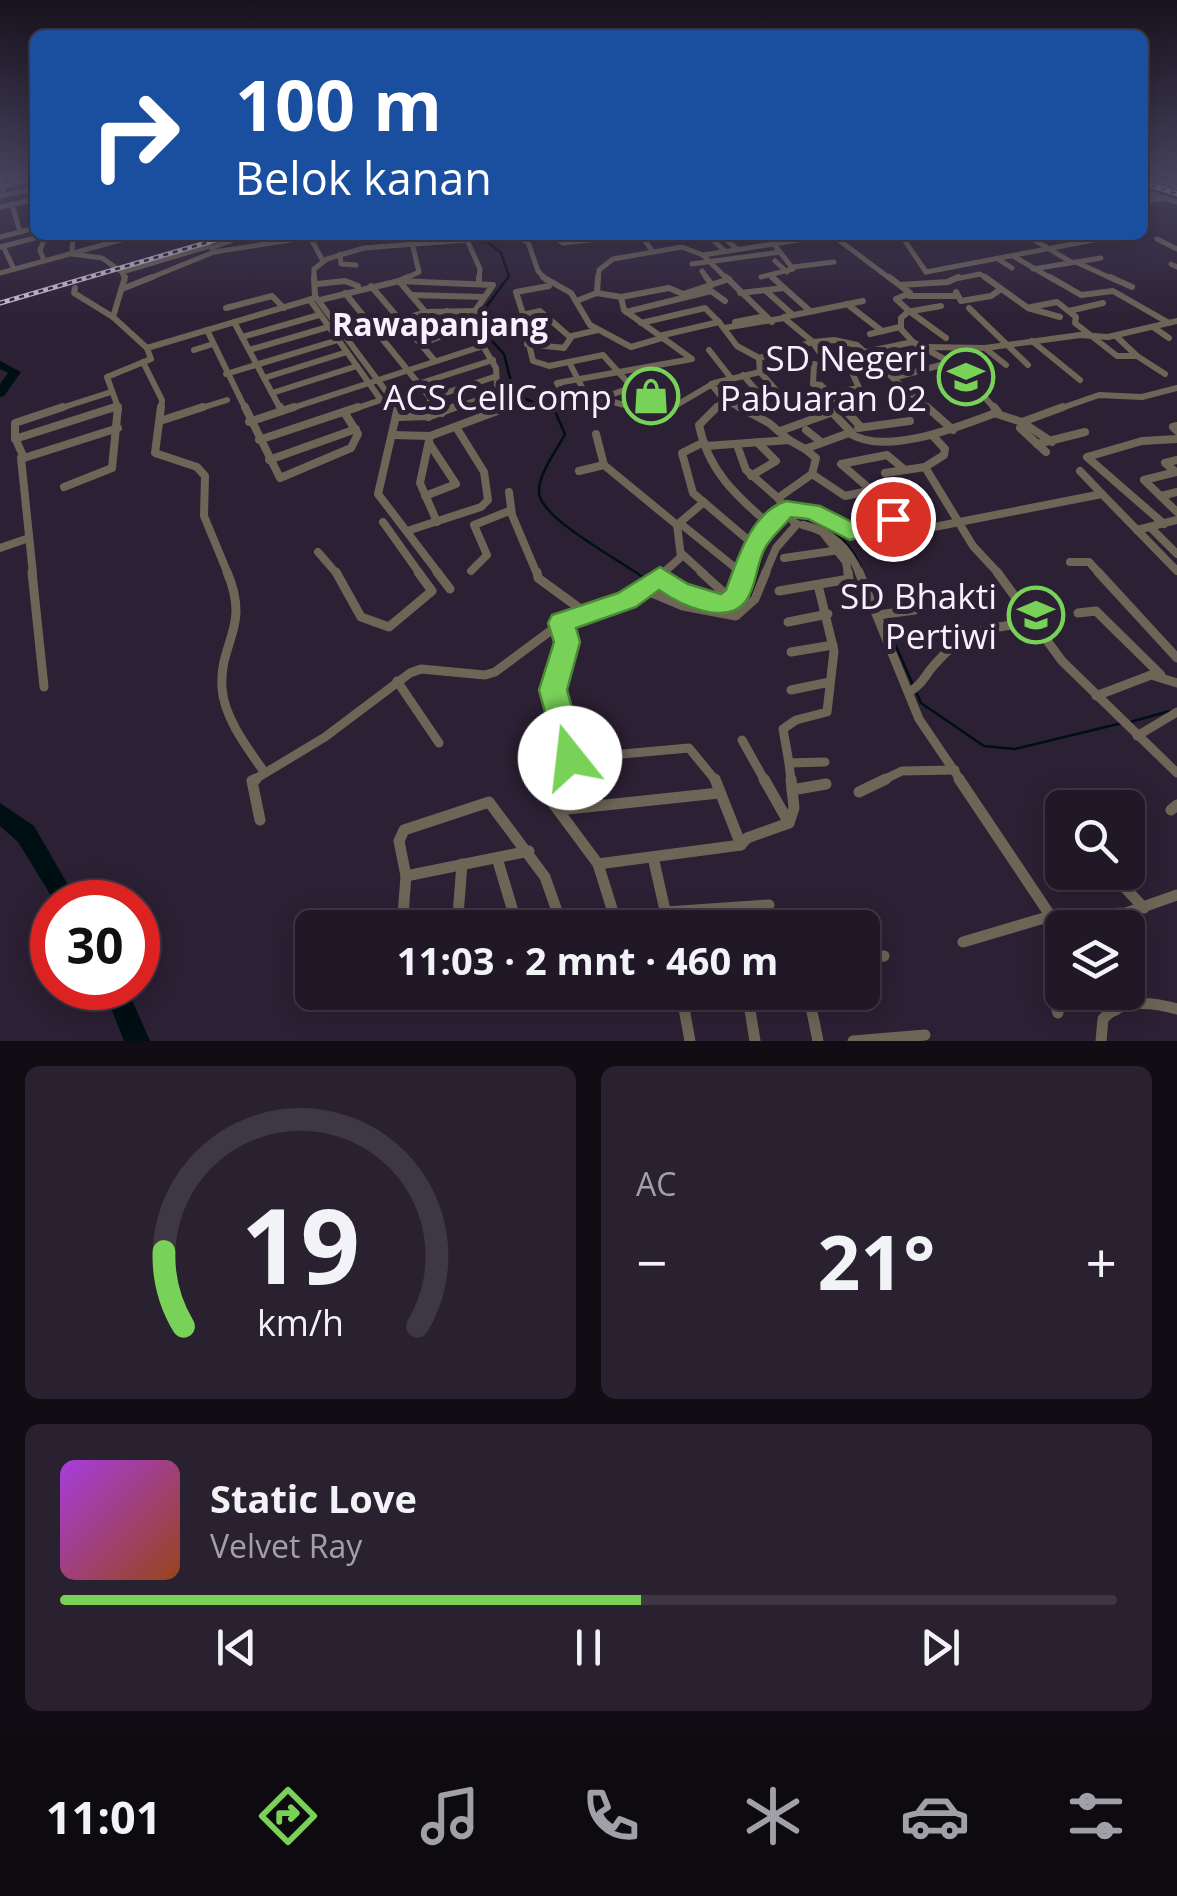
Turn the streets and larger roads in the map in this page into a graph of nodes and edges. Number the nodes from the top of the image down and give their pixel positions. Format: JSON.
{"nodes":[{"id":1,"x":18,"y":224,"type":"edge"},
{"id":2,"x":30,"y":229,"type":"edge"},
{"id":3,"x":20,"y":232,"type":"junction"},
{"id":4,"x":0,"y":237,"type":"edge"},
{"id":5,"x":30,"y":239,"type":"edge"},
{"id":6,"x":44,"y":240,"type":"edge"},
{"id":7,"x":72,"y":240,"type":"edge"},
{"id":8,"x":100,"y":240,"type":"edge"},
{"id":9,"x":115,"y":240,"type":"edge"},
{"id":10,"x":233,"y":240,"type":"edge"},
{"id":11,"x":286,"y":240,"type":"edge"},
{"id":12,"x":312,"y":240,"type":"edge"},
{"id":13,"x":467,"y":240,"type":"joint"},
{"id":14,"x":523,"y":240,"type":"edge"},
{"id":15,"x":557,"y":240,"type":"edge"},
{"id":16,"x":591,"y":240,"type":"dead end"},
{"id":17,"x":644,"y":240,"type":"edge"},
{"id":18,"x":713,"y":240,"type":"edge"},
{"id":19,"x":726,"y":240,"type":"edge"},
{"id":20,"x":771,"y":240,"type":"edge"},
{"id":21,"x":795,"y":240,"type":"edge"},
{"id":22,"x":840,"y":240,"type":"edge"},
{"id":23,"x":905,"y":240,"type":"edge"},
{"id":24,"x":1034,"y":240,"type":"edge"},
{"id":25,"x":1084,"y":240,"type":"edge"},
{"id":26,"x":1157,"y":240,"type":"dead end"},
{"id":27,"x":17,"y":242,"type":"junction"},
{"id":28,"x":412,"y":243,"type":"junction"},
{"id":29,"x":773,"y":243,"type":"junction"},
{"id":30,"x":104,"y":244,"type":"junction"},
{"id":31,"x":1,"y":246,"type":"edge"},
{"id":32,"x":1048,"y":248,"type":"junction"},
{"id":33,"x":736,"y":249,"type":"junction"},
{"id":34,"x":1177,"y":250,"type":"edge"},
{"id":35,"x":725,"y":251,"type":"junction"},
{"id":36,"x":653,"y":252,"type":"junction"},
{"id":37,"x":780,"y":252,"type":"junction"},
{"id":38,"x":340,"y":254,"type":"junction"},
{"id":39,"x":10,"y":255,"type":"junction"},
{"id":40,"x":69,"y":255,"type":"junction"},
{"id":41,"x":703,"y":255,"type":"junction"},
{"id":42,"x":1012,"y":255,"type":"junction"},
{"id":43,"x":1101,"y":258,"type":"dead end"},
{"id":44,"x":998,"y":259,"type":"junction"},
{"id":45,"x":44,"y":261,"type":"junction"},
{"id":46,"x":775,"y":261,"type":"dead end"},
{"id":47,"x":322,"y":262,"type":"junction"},
{"id":48,"x":834,"y":262,"type":"dead end"},
{"id":49,"x":1074,"y":262,"type":"junction"},
{"id":50,"x":692,"y":264,"type":"dead end"},
{"id":51,"x":714,"y":264,"type":"junction"},
{"id":52,"x":356,"y":265,"type":"dead end"},
{"id":53,"x":793,"y":267,"type":"junction"},
{"id":54,"x":966,"y":268,"type":"junction"},
{"id":55,"x":1012,"y":268,"type":"dead end"},
{"id":56,"x":14,"y":269,"type":"junction"},
{"id":57,"x":1033,"y":269,"type":"junction"},
{"id":58,"x":65,"y":270,"type":"dead end"},
{"id":59,"x":702,"y":271,"type":"dead end"},
{"id":60,"x":122,"y":272,"type":"junction"},
{"id":61,"x":787,"y":272,"type":"junction"},
{"id":62,"x":926,"y":272,"type":"junction"},
{"id":63,"x":0,"y":273,"type":"edge"},
{"id":64,"x":975,"y":275,"type":"junction"},
{"id":65,"x":770,"y":276,"type":"junction"},
{"id":66,"x":762,"y":277,"type":"dead end"},
{"id":67,"x":382,"y":280,"type":"dead end"},
{"id":68,"x":729,"y":280,"type":"junction"},
{"id":69,"x":399,"y":281,"type":"junction"},
{"id":70,"x":932,"y":281,"type":"junction"},
{"id":71,"x":479,"y":282,"type":"junction"},
{"id":72,"x":317,"y":284,"type":"junction"},
{"id":73,"x":900,"y":285,"type":"junction"},
{"id":74,"x":371,"y":286,"type":"junction"},
{"id":75,"x":549,"y":286,"type":"junction"},
{"id":76,"x":1132,"y":287,"type":"dead end"},
{"id":77,"x":75,"y":288,"type":"dead end"},
{"id":78,"x":713,"y":288,"type":"junction"},
{"id":79,"x":784,"y":288,"type":"junction"},
{"id":80,"x":122,"y":289,"type":"junction"},
{"id":81,"x":1001,"y":289,"type":"junction"},
{"id":82,"x":766,"y":290,"type":"junction"},
{"id":83,"x":345,"y":293,"type":"junction"},
{"id":84,"x":598,"y":293,"type":"junction"},
{"id":85,"x":411,"y":295,"type":"junction"},
{"id":86,"x":742,"y":295,"type":"junction"},
{"id":87,"x":484,"y":296,"type":"junction"},
{"id":88,"x":909,"y":296,"type":"junction"},
{"id":89,"x":621,"y":297,"type":"junction"},
{"id":90,"x":314,"y":300,"type":"junction"},
{"id":91,"x":576,"y":301,"type":"junction"},
{"id":92,"x":725,"y":301,"type":"junction"},
{"id":93,"x":863,"y":301,"type":"dead end"},
{"id":94,"x":1104,"y":303,"type":"dead end"},
{"id":95,"x":847,"y":304,"type":"junction"},
{"id":96,"x":941,"y":306,"type":"dead end"},
{"id":97,"x":1031,"y":307,"type":"junction"},
{"id":98,"x":226,"y":308,"type":"dead end"},
{"id":99,"x":284,"y":308,"type":"junction"},
{"id":100,"x":705,"y":308,"type":"junction"},
{"id":101,"x":969,"y":308,"type":"dead end"},
{"id":102,"x":447,"y":310,"type":"junction"},
{"id":103,"x":474,"y":311,"type":"junction"},
{"id":104,"x":909,"y":311,"type":"junction"},
{"id":105,"x":1067,"y":311,"type":"junction"},
{"id":106,"x":426,"y":312,"type":"junction"},
{"id":107,"x":626,"y":312,"type":"junction"},
{"id":108,"x":810,"y":312,"type":"junction"},
{"id":109,"x":523,"y":314,"type":"junction"},
{"id":110,"x":319,"y":315,"type":"junction"},
{"id":111,"x":793,"y":315,"type":"junction"},
{"id":112,"x":765,"y":316,"type":"junction"},
{"id":113,"x":112,"y":317,"type":"junction"},
{"id":114,"x":1060,"y":317,"type":"dead end"},
{"id":115,"x":784,"y":318,"type":"junction"},
{"id":116,"x":400,"y":320,"type":"junction"},
{"id":117,"x":735,"y":322,"type":"dead end"},
{"id":118,"x":772,"y":322,"type":"junction"},
{"id":119,"x":234,"y":323,"type":"junction"},
{"id":120,"x":640,"y":323,"type":"junction"},
{"id":121,"x":1170,"y":323,"type":"edge"},
{"id":122,"x":329,"y":324,"type":"junction"},
{"id":123,"x":722,"y":325,"type":"junction"},
{"id":124,"x":900,"y":327,"type":"junction"},
{"id":125,"x":1153,"y":327,"type":"junction"},
{"id":126,"x":372,"y":328,"type":"junction"},
{"id":127,"x":598,"y":330,"type":"junction"},
{"id":128,"x":207,"y":331,"type":"junction"},
{"id":129,"x":882,"y":331,"type":"junction"},
{"id":130,"x":1177,"y":332,"type":"edge"},
{"id":131,"x":444,"y":334,"type":"junction"},
{"id":132,"x":870,"y":334,"type":"dead end"},
{"id":133,"x":1116,"y":336,"type":"junction"},
{"id":134,"x":242,"y":337,"type":"junction"},
{"id":135,"x":570,"y":337,"type":"junction"},
{"id":136,"x":661,"y":337,"type":"junction"},
{"id":137,"x":1095,"y":337,"type":"junction"},
{"id":138,"x":342,"y":338,"type":"junction"},
{"id":139,"x":946,"y":338,"type":"dead end"},
{"id":140,"x":1169,"y":338,"type":"dead end"},
{"id":141,"x":913,"y":342,"type":"junction"},
{"id":142,"x":1032,"y":342,"type":"junction"},
{"id":143,"x":213,"y":344,"type":"junction"},
{"id":144,"x":422,"y":344,"type":"junction"},
{"id":145,"x":526,"y":344,"type":"junction"},
{"id":146,"x":814,"y":344,"type":"junction"},
{"id":147,"x":1007,"y":345,"type":"junction"},
{"id":148,"x":484,"y":346,"type":"junction"},
{"id":149,"x":924,"y":346,"type":"junction"},
{"id":150,"x":147,"y":348,"type":"junction"},
{"id":151,"x":986,"y":348,"type":"junction"},
{"id":152,"x":194,"y":350,"type":"dead end"},
{"id":153,"x":249,"y":350,"type":"junction"},
{"id":154,"x":709,"y":350,"type":"dead end"},
{"id":155,"x":347,"y":352,"type":"junction"},
{"id":156,"x":865,"y":352,"type":"junction"},
{"id":157,"x":1137,"y":356,"type":"junction"},
{"id":158,"x":759,"y":358,"type":"junction"},
{"id":159,"x":493,"y":360,"type":"junction"},
{"id":160,"x":827,"y":360,"type":"junction"},
{"id":161,"x":435,"y":361,"type":"junction"},
{"id":162,"x":143,"y":362,"type":"junction"},
{"id":163,"x":568,"y":362,"type":"junction"},
{"id":164,"x":948,"y":363,"type":"junction"},
{"id":165,"x":257,"y":364,"type":"junction"},
{"id":166,"x":814,"y":364,"type":"junction"},
{"id":167,"x":878,"y":364,"type":"junction"},
{"id":168,"x":1006,"y":365,"type":"dead end"},
{"id":169,"x":1028,"y":365,"type":"dead end"},
{"id":170,"x":357,"y":366,"type":"junction"},
{"id":171,"x":618,"y":370,"type":"junction"},
{"id":172,"x":850,"y":370,"type":"junction"},
{"id":173,"x":406,"y":371,"type":"junction"},
{"id":174,"x":760,"y":372,"type":"junction"},
{"id":175,"x":226,"y":374,"type":"junction"},
{"id":176,"x":1165,"y":374,"type":"dead end"},
{"id":177,"x":743,"y":375,"type":"junction"},
{"id":178,"x":494,"y":377,"type":"junction"},
{"id":179,"x":264,"y":378,"type":"junction"},
{"id":180,"x":576,"y":378,"type":"junction"},
{"id":181,"x":730,"y":378,"type":"junction"},
{"id":182,"x":894,"y":378,"type":"junction"},
{"id":183,"x":1080,"y":380,"type":"dead end"},
{"id":184,"x":374,"y":381,"type":"junction"},
{"id":185,"x":418,"y":384,"type":"junction"},
{"id":186,"x":711,"y":384,"type":"junction"},
{"id":187,"x":631,"y":386,"type":"junction"},
{"id":188,"x":1177,"y":388,"type":"edge"},
{"id":189,"x":842,"y":391,"type":"dead end"},
{"id":190,"x":111,"y":392,"type":"junction"},
{"id":191,"x":272,"y":392,"type":"junction"},
{"id":192,"x":500,"y":392,"type":"junction"},
{"id":193,"x":586,"y":395,"type":"junction"},
{"id":194,"x":430,"y":398,"type":"junction"},
{"id":195,"x":604,"y":398,"type":"junction"},
{"id":196,"x":763,"y":398,"type":"dead end"},
{"id":197,"x":227,"y":400,"type":"dead end"},
{"id":198,"x":568,"y":400,"type":"junction"},
{"id":199,"x":724,"y":400,"type":"junction"},
{"id":200,"x":517,"y":404,"type":"junction"},
{"id":201,"x":117,"y":407,"type":"junction"},
{"id":202,"x":664,"y":408,"type":"junction"},
{"id":203,"x":282,"y":411,"type":"junction"},
{"id":204,"x":344,"y":412,"type":"junction"},
{"id":205,"x":833,"y":412,"type":"junction"},
{"id":206,"x":442,"y":413,"type":"junction"},
{"id":207,"x":997,"y":414,"type":"junction"},
{"id":208,"x":399,"y":416,"type":"junction"},
{"id":209,"x":428,"y":416,"type":"junction"},
{"id":210,"x":160,"y":421,"type":"junction"},
{"id":211,"x":910,"y":421,"type":"dead end"},
{"id":212,"x":248,"y":422,"type":"junction"},
{"id":213,"x":1024,"y":423,"type":"junction"},
{"id":214,"x":456,"y":426,"type":"junction"},
{"id":215,"x":861,"y":427,"type":"junction"},
{"id":216,"x":118,"y":428,"type":"junction"},
{"id":217,"x":356,"y":429,"type":"junction"},
{"id":218,"x":806,"y":430,"type":"dead end"},
{"id":219,"x":953,"y":430,"type":"junction"},
{"id":220,"x":780,"y":431,"type":"junction"},
{"id":221,"x":850,"y":432,"type":"junction"},
{"id":222,"x":1085,"y":432,"type":"dead end"},
{"id":223,"x":1177,"y":432,"type":"edge"},
{"id":224,"x":596,"y":434,"type":"dead end"},
{"id":225,"x":393,"y":435,"type":"junction"},
{"id":226,"x":933,"y":436,"type":"junction"},
{"id":227,"x":430,"y":439,"type":"junction"},
{"id":228,"x":19,"y":440,"type":"junction"},
{"id":229,"x":258,"y":440,"type":"junction"},
{"id":230,"x":789,"y":440,"type":"junction"},
{"id":231,"x":822,"y":442,"type":"junction"},
{"id":232,"x":1052,"y":442,"type":"junction"},
{"id":233,"x":758,"y":443,"type":"junction"},
{"id":234,"x":705,"y":444,"type":"junction"},
{"id":235,"x":737,"y":444,"type":"junction"},
{"id":236,"x":1036,"y":444,"type":"junction"},
{"id":237,"x":806,"y":448,"type":"junction"},
{"id":238,"x":1046,"y":452,"type":"dead end"},
{"id":239,"x":21,"y":458,"type":"junction"},
{"id":240,"x":269,"y":460,"type":"junction"},
{"id":241,"x":1177,"y":460,"type":"edge"},
{"id":242,"x":445,"y":465,"type":"junction"},
{"id":243,"x":604,"y":466,"type":"junction"},
{"id":244,"x":925,"y":467,"type":"junction"},
{"id":245,"x":905,"y":470,"type":"junction"},
{"id":246,"x":1080,"y":470,"type":"dead end"},
{"id":247,"x":579,"y":471,"type":"dead end"},
{"id":248,"x":421,"y":473,"type":"junction"},
{"id":249,"x":812,"y":474,"type":"junction"},
{"id":250,"x":885,"y":474,"type":"dead end"},
{"id":251,"x":751,"y":476,"type":"junction"},
{"id":252,"x":64,"y":487,"type":"dead end"},
{"id":253,"x":870,"y":490,"type":"junction"},
{"id":254,"x":509,"y":492,"type":"dead end"},
{"id":255,"x":1177,"y":492,"type":"edge"},
{"id":256,"x":1102,"y":494,"type":"junction"},
{"id":257,"x":426,"y":496,"type":"junction"},
{"id":258,"x":1160,"y":496,"type":"junction"},
{"id":259,"x":778,"y":498,"type":"junction"},
{"id":260,"x":704,"y":502,"type":"junction"},
{"id":261,"x":509,"y":511,"type":"junction"},
{"id":262,"x":1177,"y":512,"type":"edge"},
{"id":263,"x":792,"y":518,"type":"junction"},
{"id":264,"x":1177,"y":520,"type":"edge"},
{"id":265,"x":383,"y":522,"type":"dead end"},
{"id":266,"x":437,"y":522,"type":"junction"},
{"id":267,"x":959,"y":523,"type":"junction"},
{"id":268,"x":679,"y":524,"type":"junction"},
{"id":269,"x":769,"y":524,"type":"junction"},
{"id":270,"x":1164,"y":524,"type":"junction"},
{"id":271,"x":1150,"y":527,"type":"junction"},
{"id":272,"x":929,"y":528,"type":"dead end"},
{"id":273,"x":1137,"y":530,"type":"junction"},
{"id":274,"x":400,"y":533,"type":"junction"},
{"id":275,"x":29,"y":538,"type":"junction"},
{"id":276,"x":754,"y":544,"type":"junction"},
{"id":277,"x":0,"y":548,"type":"edge"},
{"id":278,"x":838,"y":550,"type":"junction"},
{"id":279,"x":318,"y":552,"type":"dead end"},
{"id":280,"x":682,"y":554,"type":"junction"},
{"id":281,"x":1177,"y":554,"type":"edge"},
{"id":282,"x":784,"y":558,"type":"dead end"},
{"id":283,"x":1070,"y":562,"type":"dead end"},
{"id":284,"x":471,"y":570,"type":"dead end"},
{"id":285,"x":1176,"y":570,"type":"edge"},
{"id":286,"x":743,"y":574,"type":"junction"},
{"id":287,"x":652,"y":584,"type":"junction"},
{"id":288,"x":818,"y":585,"type":"junction"},
{"id":289,"x":450,"y":589,"type":"dead end"},
{"id":290,"x":778,"y":591,"type":"dead end"},
{"id":291,"x":733,"y":601,"type":"junction"},
{"id":292,"x":915,"y":610,"type":"dead end"},
{"id":293,"x":586,"y":613,"type":"junction"},
{"id":294,"x":1078,"y":613,"type":"dead end"},
{"id":295,"x":828,"y":614,"type":"junction"},
{"id":296,"x":881,"y":615,"type":"junction"},
{"id":297,"x":788,"y":622,"type":"dead end"},
{"id":298,"x":1034,"y":622,"type":"junction"},
{"id":299,"x":561,"y":623,"type":"junction"},
{"id":300,"x":833,"y":645,"type":"junction"},
{"id":301,"x":791,"y":652,"type":"dead end"},
{"id":302,"x":1177,"y":658,"type":"edge"},
{"id":303,"x":1161,"y":676,"type":"junction"},
{"id":304,"x":397,"y":681,"type":"junction"},
{"id":305,"x":830,"y":682,"type":"junction"},
{"id":306,"x":1177,"y":682,"type":"edge"},
{"id":307,"x":44,"y":687,"type":"dead end"},
{"id":308,"x":791,"y":690,"type":"dead end"},
{"id":309,"x":913,"y":691,"type":"junction"},
{"id":310,"x":1098,"y":697,"type":"junction"},
{"id":311,"x":1177,"y":712,"type":"edge"},
{"id":312,"x":1136,"y":735,"type":"junction"},
{"id":313,"x":742,"y":740,"type":"dead end"},
{"id":314,"x":439,"y":742,"type":"dead end"},
{"id":315,"x":570,"y":758,"type":"junction"},
{"id":316,"x":826,"y":762,"type":"dead end"},
{"id":317,"x":789,"y":763,"type":"junction"},
{"id":318,"x":954,"y":770,"type":"junction"},
{"id":319,"x":265,"y":773,"type":"junction"},
{"id":320,"x":1177,"y":773,"type":"edge"},
{"id":321,"x":826,"y":784,"type":"dead end"},
{"id":322,"x":792,"y":790,"type":"junction"},
{"id":323,"x":719,"y":792,"type":"junction"},
{"id":324,"x":859,"y":792,"type":"dead end"},
{"id":325,"x":558,"y":810,"type":"junction"},
{"id":326,"x":260,"y":820,"type":"dead end"},
{"id":327,"x":789,"y":822,"type":"junction"},
{"id":328,"x":741,"y":845,"type":"junction"},
{"id":329,"x":529,"y":851,"type":"junction"},
{"id":330,"x":653,"y":857,"type":"junction"},
{"id":331,"x":498,"y":858,"type":"junction"},
{"id":332,"x":462,"y":864,"type":"junction"},
{"id":333,"x":598,"y":864,"type":"junction"},
{"id":334,"x":406,"y":876,"type":"junction"},
{"id":335,"x":1127,"y":890,"type":"edge"},
{"id":336,"x":1177,"y":895,"type":"edge"},
{"id":337,"x":769,"y":905,"type":"dead end"},
{"id":338,"x":1144,"y":908,"type":"junction"},
{"id":339,"x":403,"y":910,"type":"edge"},
{"id":340,"x":458,"y":910,"type":"edge"},
{"id":341,"x":513,"y":910,"type":"edge"},
{"id":342,"x":558,"y":910,"type":"edge"},
{"id":343,"x":614,"y":910,"type":"edge"},
{"id":344,"x":666,"y":910,"type":"edge"},
{"id":345,"x":695,"y":910,"type":"edge"},
{"id":346,"x":1046,"y":910,"type":"edge"},
{"id":347,"x":1138,"y":910,"type":"edge"},
{"id":348,"x":1045,"y":917,"type":"edge"},
{"id":349,"x":962,"y":942,"type":"dead end"},
{"id":350,"x":1145,"y":1001,"type":"edge"},
{"id":351,"x":1177,"y":1009,"type":"edge"},
{"id":352,"x":685,"y":1010,"type":"edge"},
{"id":353,"x":750,"y":1010,"type":"edge"},
{"id":354,"x":812,"y":1010,"type":"edge"},
{"id":355,"x":1057,"y":1010,"type":"edge"},
{"id":356,"x":1116,"y":1010,"type":"edge"},
{"id":357,"x":1058,"y":1014,"type":"dead end"},
{"id":358,"x":925,"y":1036,"type":"dead end"},
{"id":359,"x":690,"y":1041,"type":"edge"},
{"id":360,"x":754,"y":1041,"type":"edge"},
{"id":361,"x":818,"y":1041,"type":"edge"},
{"id":362,"x":852,"y":1041,"type":"edge"},
{"id":363,"x":1102,"y":1041,"type":"edge"}],
"edges":[{"from":1,"to":3,"type":"street"},
{"from":2,"to":3,"type":"street"},
{"from":3,"to":4,"type":"street"},
{"from":5,"to":27,"type":"street"},
{"from":6,"to":45,"type":"street"},
{"from":7,"to":40,"type":"street"},
{"from":8,"to":30,"type":"street"},
{"from":9,"to":30,"type":"street"},
{"from":10,"to":60,"type":"street"},
{"from":11,"to":80,"type":"street"},
{"from":12,"to":47,"type":"street"},
{"from":13,"to":28,"type":"street"},
{"from":13,"to":71,"type":"street"},
{"from":14,"to":75,"type":"street"},
{"from":15,"to":16,"type":"street"},
{"from":17,"to":36,"type":"street"},
{"from":18,"to":35,"type":"street"},
{"from":19,"to":33,"type":"street"},
{"from":20,"to":29,"type":"street"},
{"from":21,"to":29,"type":"street"},
{"from":22,"to":73,"type":"street"},
{"from":23,"to":62,"type":"street"},
{"from":24,"to":32,"type":"street"},
{"from":25,"to":32,"type":"street"},
{"from":26,"to":34,"type":"street"},
{"from":27,"to":31,"type":"street"},
{"from":27,"to":39,"type":"street"},
{"from":28,"to":38,"type":"street"},
{"from":28,"to":69,"type":"street"},
{"from":29,"to":33,"type":"street"},
{"from":29,"to":37,"type":"street"},
{"from":30,"to":40,"type":"street"},
{"from":31,"to":39,"type":"street"},
{"from":32,"to":42,"type":"street"},
{"from":32,"to":49,"type":"street"},
{"from":33,"to":35,"type":"street"},
{"from":35,"to":41,"type":"street"},
{"from":36,"to":41,"type":"street"},
{"from":36,"to":84,"type":"street"},
{"from":37,"to":51,"type":"street"},
{"from":37,"to":53,"type":"street"},
{"from":38,"to":47,"type":"street"},
{"from":38,"to":52,"type":"street"},
{"from":39,"to":56,"type":"street"},
{"from":40,"to":45,"type":"street"},
{"from":40,"to":58,"type":"street"},
{"from":40,"to":60,"type":"street"},
{"from":41,"to":51,"type":"street"},
{"from":42,"to":44,"type":"street"},
{"from":42,"to":57,"type":"street"},
{"from":43,"to":49,"type":"street"},
{"from":44,"to":54,"type":"street"},
{"from":44,"to":55,"type":"street"},
{"from":45,"to":56,"type":"street"},
{"from":46,"to":61,"type":"street"},
{"from":47,"to":72,"type":"street"},
{"from":48,"to":53,"type":"street"},
{"from":49,"to":57,"type":"street"},
{"from":49,"to":76,"type":"street"},
{"from":50,"to":51,"type":"street"},
{"from":51,"to":68,"type":"street"},
{"from":53,"to":61,"type":"street"},
{"from":54,"to":62,"type":"street"},
{"from":54,"to":64,"type":"street"},
{"from":56,"to":63,"type":"street"},
{"from":57,"to":121,"type":"street"},
{"from":59,"to":78,"type":"street"},
{"from":60,"to":80,"type":"street"},
{"from":61,"to":65,"type":"street"},
{"from":62,"to":70,"type":"street"},
{"from":64,"to":70,"type":"street"},
{"from":64,"to":81,"type":"street"},
{"from":65,"to":66,"type":"street"},
{"from":65,"to":79,"type":"street"},
{"from":67,"to":72,"type":"street"},
{"from":68,"to":78,"type":"street"},
{"from":68,"to":86,"type":"street"},
{"from":69,"to":71,"type":"street"},
{"from":69,"to":74,"type":"street"},
{"from":69,"to":85,"type":"street"},
{"from":70,"to":73,"type":"street"},
{"from":71,"to":87,"type":"street"},
{"from":72,"to":90,"type":"street"},
{"from":73,"to":88,"type":"street"},
{"from":74,"to":83,"type":"street"},
{"from":74,"to":116,"type":"street"},
{"from":75,"to":91,"type":"street"},
{"from":75,"to":109,"type":"street"},
{"from":77,"to":113,"type":"street"},
{"from":78,"to":89,"type":"street"},
{"from":78,"to":92,"type":"street"},
{"from":78,"to":107,"type":"street"},
{"from":79,"to":82,"type":"street"},
{"from":79,"to":108,"type":"street"},
{"from":80,"to":113,"type":"street"},
{"from":81,"to":88,"type":"street"},
{"from":81,"to":97,"type":"street"},
{"from":82,"to":86,"type":"street"},
{"from":82,"to":111,"type":"street"},
{"from":83,"to":90,"type":"street"},
{"from":83,"to":126,"type":"street"},
{"from":84,"to":89,"type":"street"},
{"from":84,"to":91,"type":"street"},
{"from":85,"to":87,"type":"street"},
{"from":85,"to":106,"type":"street"},
{"from":86,"to":92,"type":"street"},
{"from":86,"to":112,"type":"street"},
{"from":87,"to":103,"type":"street"},
{"from":88,"to":104,"type":"street"},
{"from":89,"to":107,"type":"street"},
{"from":90,"to":99,"type":"street"},
{"from":90,"to":110,"type":"street"},
{"from":90,"to":119,"type":"street"},
{"from":90,"to":122,"type":"street"},
{"from":91,"to":127,"type":"street"},
{"from":92,"to":100,"type":"street"},
{"from":93,"to":95,"type":"street"},
{"from":94,"to":105,"type":"street"},
{"from":95,"to":108,"type":"street"},
{"from":95,"to":129,"type":"street"},
{"from":96,"to":104,"type":"street"},
{"from":97,"to":105,"type":"street"},
{"from":97,"to":114,"type":"street"},
{"from":98,"to":99,"type":"street"},
{"from":99,"to":119,"type":"street"},
{"from":100,"to":120,"type":"street"},
{"from":100,"to":123,"type":"street"},
{"from":101,"to":147,"type":"street"},
{"from":102,"to":103,"type":"street"},
{"from":102,"to":106,"type":"street"},
{"from":102,"to":131,"type":"street"},
{"from":103,"to":148,"type":"street"},
{"from":104,"to":124,"type":"street"},
{"from":104,"to":139,"type":"street"},
{"from":105,"to":137,"type":"street"},
{"from":106,"to":116,"type":"street"},
{"from":106,"to":131,"type":"street"},
{"from":107,"to":120,"type":"street"},
{"from":108,"to":111,"type":"street"},
{"from":109,"to":135,"type":"street"},
{"from":109,"to":145,"type":"street"},
{"from":110,"to":122,"type":"street"},
{"from":110,"to":134,"type":"street"},
{"from":111,"to":115,"type":"street"},
{"from":112,"to":117,"type":"street"},
{"from":112,"to":118,"type":"street"},
{"from":113,"to":150,"type":"street"},
{"from":115,"to":118,"type":"street"},
{"from":115,"to":146,"type":"street"},
{"from":116,"to":126,"type":"street"},
{"from":116,"to":144,"type":"street"},
{"from":118,"to":123,"type":"street"},
{"from":119,"to":128,"type":"street"},
{"from":119,"to":134,"type":"street"},
{"from":120,"to":136,"type":"street"},
{"from":121,"to":125,"type":"street"},
{"from":121,"to":130,"type":"street"},
{"from":122,"to":138,"type":"street"},
{"from":122,"to":153,"type":"street"},
{"from":123,"to":136,"type":"street"},
{"from":123,"to":158,"type":"street"},
{"from":124,"to":129,"type":"street"},
{"from":124,"to":141,"type":"street"},
{"from":125,"to":133,"type":"street"},
{"from":125,"to":140,"type":"street"},
{"from":126,"to":138,"type":"street"},
{"from":126,"to":173,"type":"street"},
{"from":127,"to":135,"type":"street"},
{"from":127,"to":136,"type":"street"},
{"from":128,"to":143,"type":"street"},
{"from":128,"to":150,"type":"street"},
{"from":129,"to":132,"type":"street"},
{"from":131,"to":144,"type":"street"},
{"from":133,"to":137,"type":"street"},
{"from":133,"to":157,"type":"street"},
{"from":134,"to":153,"type":"street"},
{"from":135,"to":145,"type":"street"},
{"from":136,"to":171,"type":"street"},
{"from":137,"to":142,"type":"street"},
{"from":137,"to":157,"type":"street"},
{"from":138,"to":155,"type":"street"},
{"from":138,"to":165,"type":"street"},
{"from":138,"to":184,"type":"street"},
{"from":141,"to":149,"type":"street"},
{"from":141,"to":156,"type":"street"},
{"from":142,"to":147,"type":"street"},
{"from":142,"to":183,"type":"street"},
{"from":143,"to":152,"type":"street"},
{"from":143,"to":175,"type":"street"},
{"from":144,"to":161,"type":"street"},
{"from":145,"to":163,"type":"street"},
{"from":146,"to":156,"type":"street"},
{"from":146,"to":158,"type":"street"},
{"from":146,"to":160,"type":"street"},
{"from":147,"to":151,"type":"street"},
{"from":147,"to":169,"type":"street"},
{"from":148,"to":159,"type":"street"},
{"from":148,"to":161,"type":"street"},
{"from":149,"to":151,"type":"street"},
{"from":149,"to":164,"type":"street"},
{"from":150,"to":162,"type":"street"},
{"from":151,"to":168,"type":"street"},
{"from":153,"to":165,"type":"street"},
{"from":154,"to":181,"type":"street"},
{"from":155,"to":170,"type":"street"},
{"from":155,"to":179,"type":"street"},
{"from":156,"to":167,"type":"street"},
{"from":157,"to":176,"type":"street"},
{"from":158,"to":174,"type":"street"},
{"from":159,"to":178,"type":"street"},
{"from":159,"to":185,"type":"street"},
{"from":160,"to":166,"type":"street"},
{"from":160,"to":172,"type":"street"},
{"from":161,"to":173,"type":"street"},
{"from":162,"to":190,"type":"street"},
{"from":162,"to":210,"type":"street"},
{"from":163,"to":171,"type":"street"},
{"from":163,"to":180,"type":"street"},
{"from":164,"to":182,"type":"street"},
{"from":164,"to":207,"type":"street"},
{"from":165,"to":175,"type":"street"},
{"from":165,"to":179,"type":"street"},
{"from":166,"to":174,"type":"street"},
{"from":166,"to":215,"type":"street"},
{"from":167,"to":172,"type":"street"},
{"from":167,"to":182,"type":"street"},
{"from":170,"to":184,"type":"street"},
{"from":170,"to":191,"type":"street"},
{"from":171,"to":180,"type":"street"},
{"from":171,"to":187,"type":"street"},
{"from":172,"to":189,"type":"street"},
{"from":173,"to":184,"type":"street"},
{"from":173,"to":185,"type":"street"},
{"from":174,"to":177,"type":"street"},
{"from":174,"to":205,"type":"street"},
{"from":175,"to":212,"type":"street"},
{"from":177,"to":181,"type":"street"},
{"from":177,"to":196,"type":"street"},
{"from":178,"to":192,"type":"street"},
{"from":178,"to":194,"type":"street"},
{"from":179,"to":191,"type":"street"},
{"from":180,"to":193,"type":"street"},
{"from":180,"to":198,"type":"street"},
{"from":181,"to":186,"type":"street"},
{"from":182,"to":219,"type":"street"},
{"from":184,"to":203,"type":"street"},
{"from":184,"to":204,"type":"street"},
{"from":184,"to":208,"type":"street"},
{"from":185,"to":194,"type":"street"},
{"from":186,"to":199,"type":"street"},
{"from":186,"to":202,"type":"street"},
{"from":187,"to":195,"type":"street"},
{"from":187,"to":202,"type":"street"},
{"from":188,"to":213,"type":"street"},
{"from":190,"to":201,"type":"street"},
{"from":190,"to":228,"type":"street"},
{"from":191,"to":203,"type":"street"},
{"from":192,"to":200,"type":"street"},
{"from":192,"to":206,"type":"street"},
{"from":193,"to":195,"type":"street"},
{"from":193,"to":198,"type":"street"},
{"from":194,"to":206,"type":"street"},
{"from":194,"to":209,"type":"street"},
{"from":195,"to":202,"type":"street"},
{"from":197,"to":210,"type":"street"},
{"from":198,"to":200,"type":"street"},
{"from":199,"to":220,"type":"street"},
{"from":199,"to":234,"type":"street"},
{"from":200,"to":214,"type":"street"},
{"from":201,"to":216,"type":"street"},
{"from":201,"to":228,"type":"street"},
{"from":203,"to":212,"type":"street"},
{"from":204,"to":217,"type":"street"},
{"from":204,"to":229,"type":"street"},
{"from":205,"to":220,"type":"street"},
{"from":205,"to":221,"type":"street"},
{"from":206,"to":209,"type":"street"},
{"from":207,"to":213,"type":"street"},
{"from":207,"to":219,"type":"street"},
{"from":208,"to":209,"type":"street"},
{"from":208,"to":225,"type":"street"},
{"from":210,"to":319,"type":"street"},
{"from":211,"to":215,"type":"street"},
{"from":212,"to":229,"type":"street"},
{"from":213,"to":232,"type":"street"},
{"from":213,"to":236,"type":"street"},
{"from":214,"to":227,"type":"street"},
{"from":214,"to":266,"type":"street"},
{"from":215,"to":221,"type":"street"},
{"from":216,"to":239,"type":"street"},
{"from":216,"to":252,"type":"street"},
{"from":217,"to":240,"type":"street"},
{"from":217,"to":240,"type":"street"},
{"from":218,"to":231,"type":"street"},
{"from":219,"to":226,"type":"street"},
{"from":220,"to":230,"type":"street"},
{"from":221,"to":226,"type":"street"},
{"from":221,"to":231,"type":"street"},
{"from":222,"to":232,"type":"street"},
{"from":223,"to":270,"type":"street"},
{"from":224,"to":243,"type":"street"},
{"from":225,"to":227,"type":"street"},
{"from":225,"to":274,"type":"street"},
{"from":226,"to":244,"type":"street"},
{"from":227,"to":242,"type":"street"},
{"from":227,"to":248,"type":"street"},
{"from":228,"to":239,"type":"street"},
{"from":229,"to":240,"type":"street"},
{"from":230,"to":233,"type":"street"},
{"from":230,"to":237,"type":"street"},
{"from":231,"to":237,"type":"street"},
{"from":232,"to":236,"type":"street"},
{"from":233,"to":235,"type":"street"},
{"from":233,"to":251,"type":"street"},
{"from":234,"to":235,"type":"street"},
{"from":234,"to":260,"type":"street"},
{"from":234,"to":269,"type":"street"},
{"from":235,"to":251,"type":"street"},
{"from":236,"to":238,"type":"street"},
{"from":237,"to":249,"type":"street"},
{"from":239,"to":275,"type":"street"},
{"from":241,"to":258,"type":"street"},
{"from":242,"to":248,"type":"street"},
{"from":242,"to":257,"type":"street"},
{"from":243,"to":247,"type":"street"},
{"from":243,"to":268,"type":"street"},
{"from":244,"to":245,"type":"street"},
{"from":244,"to":267,"type":"street"},
{"from":245,"to":250,"type":"street"},
{"from":245,"to":253,"type":"street"},
{"from":246,"to":256,"type":"street"},
{"from":248,"to":257,"type":"street"},
{"from":249,"to":253,"type":"street"},
{"from":249,"to":259,"type":"street"},
{"from":251,"to":259,"type":"street"},
{"from":253,"to":263,"type":"street"},
{"from":254,"to":261,"type":"street"},
{"from":255,"to":258,"type":"street"},
{"from":256,"to":267,"type":"street"},
{"from":256,"to":273,"type":"street"},
{"from":257,"to":266,"type":"street"},
{"from":258,"to":262,"type":"street"},
{"from":259,"to":263,"type":"street"},
{"from":260,"to":268,"type":"street"},
{"from":260,"to":276,"type":"street"},
{"from":261,"to":284,"type":"street"},
{"from":261,"to":293,"type":"street"},
{"from":263,"to":269,"type":"street"},
{"from":263,"to":278,"type":"street"},
{"from":263,"to":287,"type":"street"},
{"from":263,"to":296,"type":"street"},
{"from":264,"to":270,"type":"street"},
{"from":265,"to":274,"type":"street"},
{"from":266,"to":274,"type":"street"},
{"from":267,"to":272,"type":"street"},
{"from":267,"to":298,"type":"street"},
{"from":268,"to":280,"type":"street"},
{"from":268,"to":286,"type":"street"},
{"from":269,"to":276,"type":"street"},
{"from":270,"to":271,"type":"street"},
{"from":271,"to":273,"type":"street"},
{"from":271,"to":281,"type":"street"},
{"from":273,"to":285,"type":"street"},
{"from":274,"to":279,"type":"street"},
{"from":274,"to":289,"type":"street"},
{"from":275,"to":277,"type":"street"},
{"from":275,"to":307,"type":"street"},
{"from":276,"to":286,"type":"street"},
{"from":278,"to":282,"type":"street"},
{"from":278,"to":288,"type":"street"},
{"from":280,"to":287,"type":"street"},
{"from":280,"to":291,"type":"street"},
{"from":283,"to":302,"type":"street"},
{"from":286,"to":291,"type":"street"},
{"from":287,"to":291,"type":"street"},
{"from":287,"to":293,"type":"street"},
{"from":288,"to":290,"type":"street"},
{"from":288,"to":295,"type":"street"},
{"from":292,"to":296,"type":"street"},
{"from":293,"to":299,"type":"street"},
{"from":294,"to":303,"type":"street"},
{"from":295,"to":297,"type":"street"},
{"from":295,"to":300,"type":"street"},
{"from":296,"to":309,"type":"street"},
{"from":298,"to":309,"type":"street"},
{"from":298,"to":310,"type":"street"},
{"from":299,"to":304,"type":"street"},
{"from":299,"to":315,"type":"street"},
{"from":300,"to":301,"type":"street"},
{"from":300,"to":305,"type":"street"},
{"from":303,"to":306,"type":"street"},
{"from":303,"to":310,"type":"street"},
{"from":304,"to":314,"type":"street"},
{"from":304,"to":319,"type":"street"},
{"from":305,"to":308,"type":"street"},
{"from":305,"to":317,"type":"street"},
{"from":309,"to":318,"type":"street"},
{"from":310,"to":312,"type":"street"},
{"from":311,"to":312,"type":"street"},
{"from":312,"to":320,"type":"street"},
{"from":313,"to":327,"type":"street"},
{"from":315,"to":323,"type":"street"},
{"from":315,"to":325,"type":"street"},
{"from":316,"to":317,"type":"street"},
{"from":317,"to":322,"type":"street"},
{"from":318,"to":324,"type":"street"},
{"from":318,"to":346,"type":"street"},
{"from":319,"to":326,"type":"street"},
{"from":321,"to":322,"type":"street"},
{"from":322,"to":327,"type":"street"},
{"from":323,"to":325,"type":"street"},
{"from":323,"to":328,"type":"street"},
{"from":325,"to":333,"type":"street"},
{"from":327,"to":328,"type":"street"},
{"from":328,"to":330,"type":"street"},
{"from":329,"to":331,"type":"street"},
{"from":329,"to":334,"type":"street"},
{"from":329,"to":342,"type":"street"},
{"from":330,"to":333,"type":"street"},
{"from":330,"to":344,"type":"street"},
{"from":331,"to":332,"type":"street"},
{"from":331,"to":341,"type":"street"},
{"from":332,"to":334,"type":"street"},
{"from":332,"to":340,"type":"street"},
{"from":333,"to":343,"type":"street"},
{"from":334,"to":339,"type":"street"},
{"from":335,"to":338,"type":"street"},
{"from":336,"to":338,"type":"street"},
{"from":337,"to":345,"type":"street"},
{"from":338,"to":347,"type":"street"},
{"from":348,"to":349,"type":"street"},
{"from":350,"to":351,"type":"street"},
{"from":352,"to":359,"type":"street"},
{"from":353,"to":360,"type":"street"},
{"from":354,"to":361,"type":"street"},
{"from":355,"to":357,"type":"street"},
{"from":356,"to":363,"type":"street"},
{"from":358,"to":362,"type":"street"}]}
